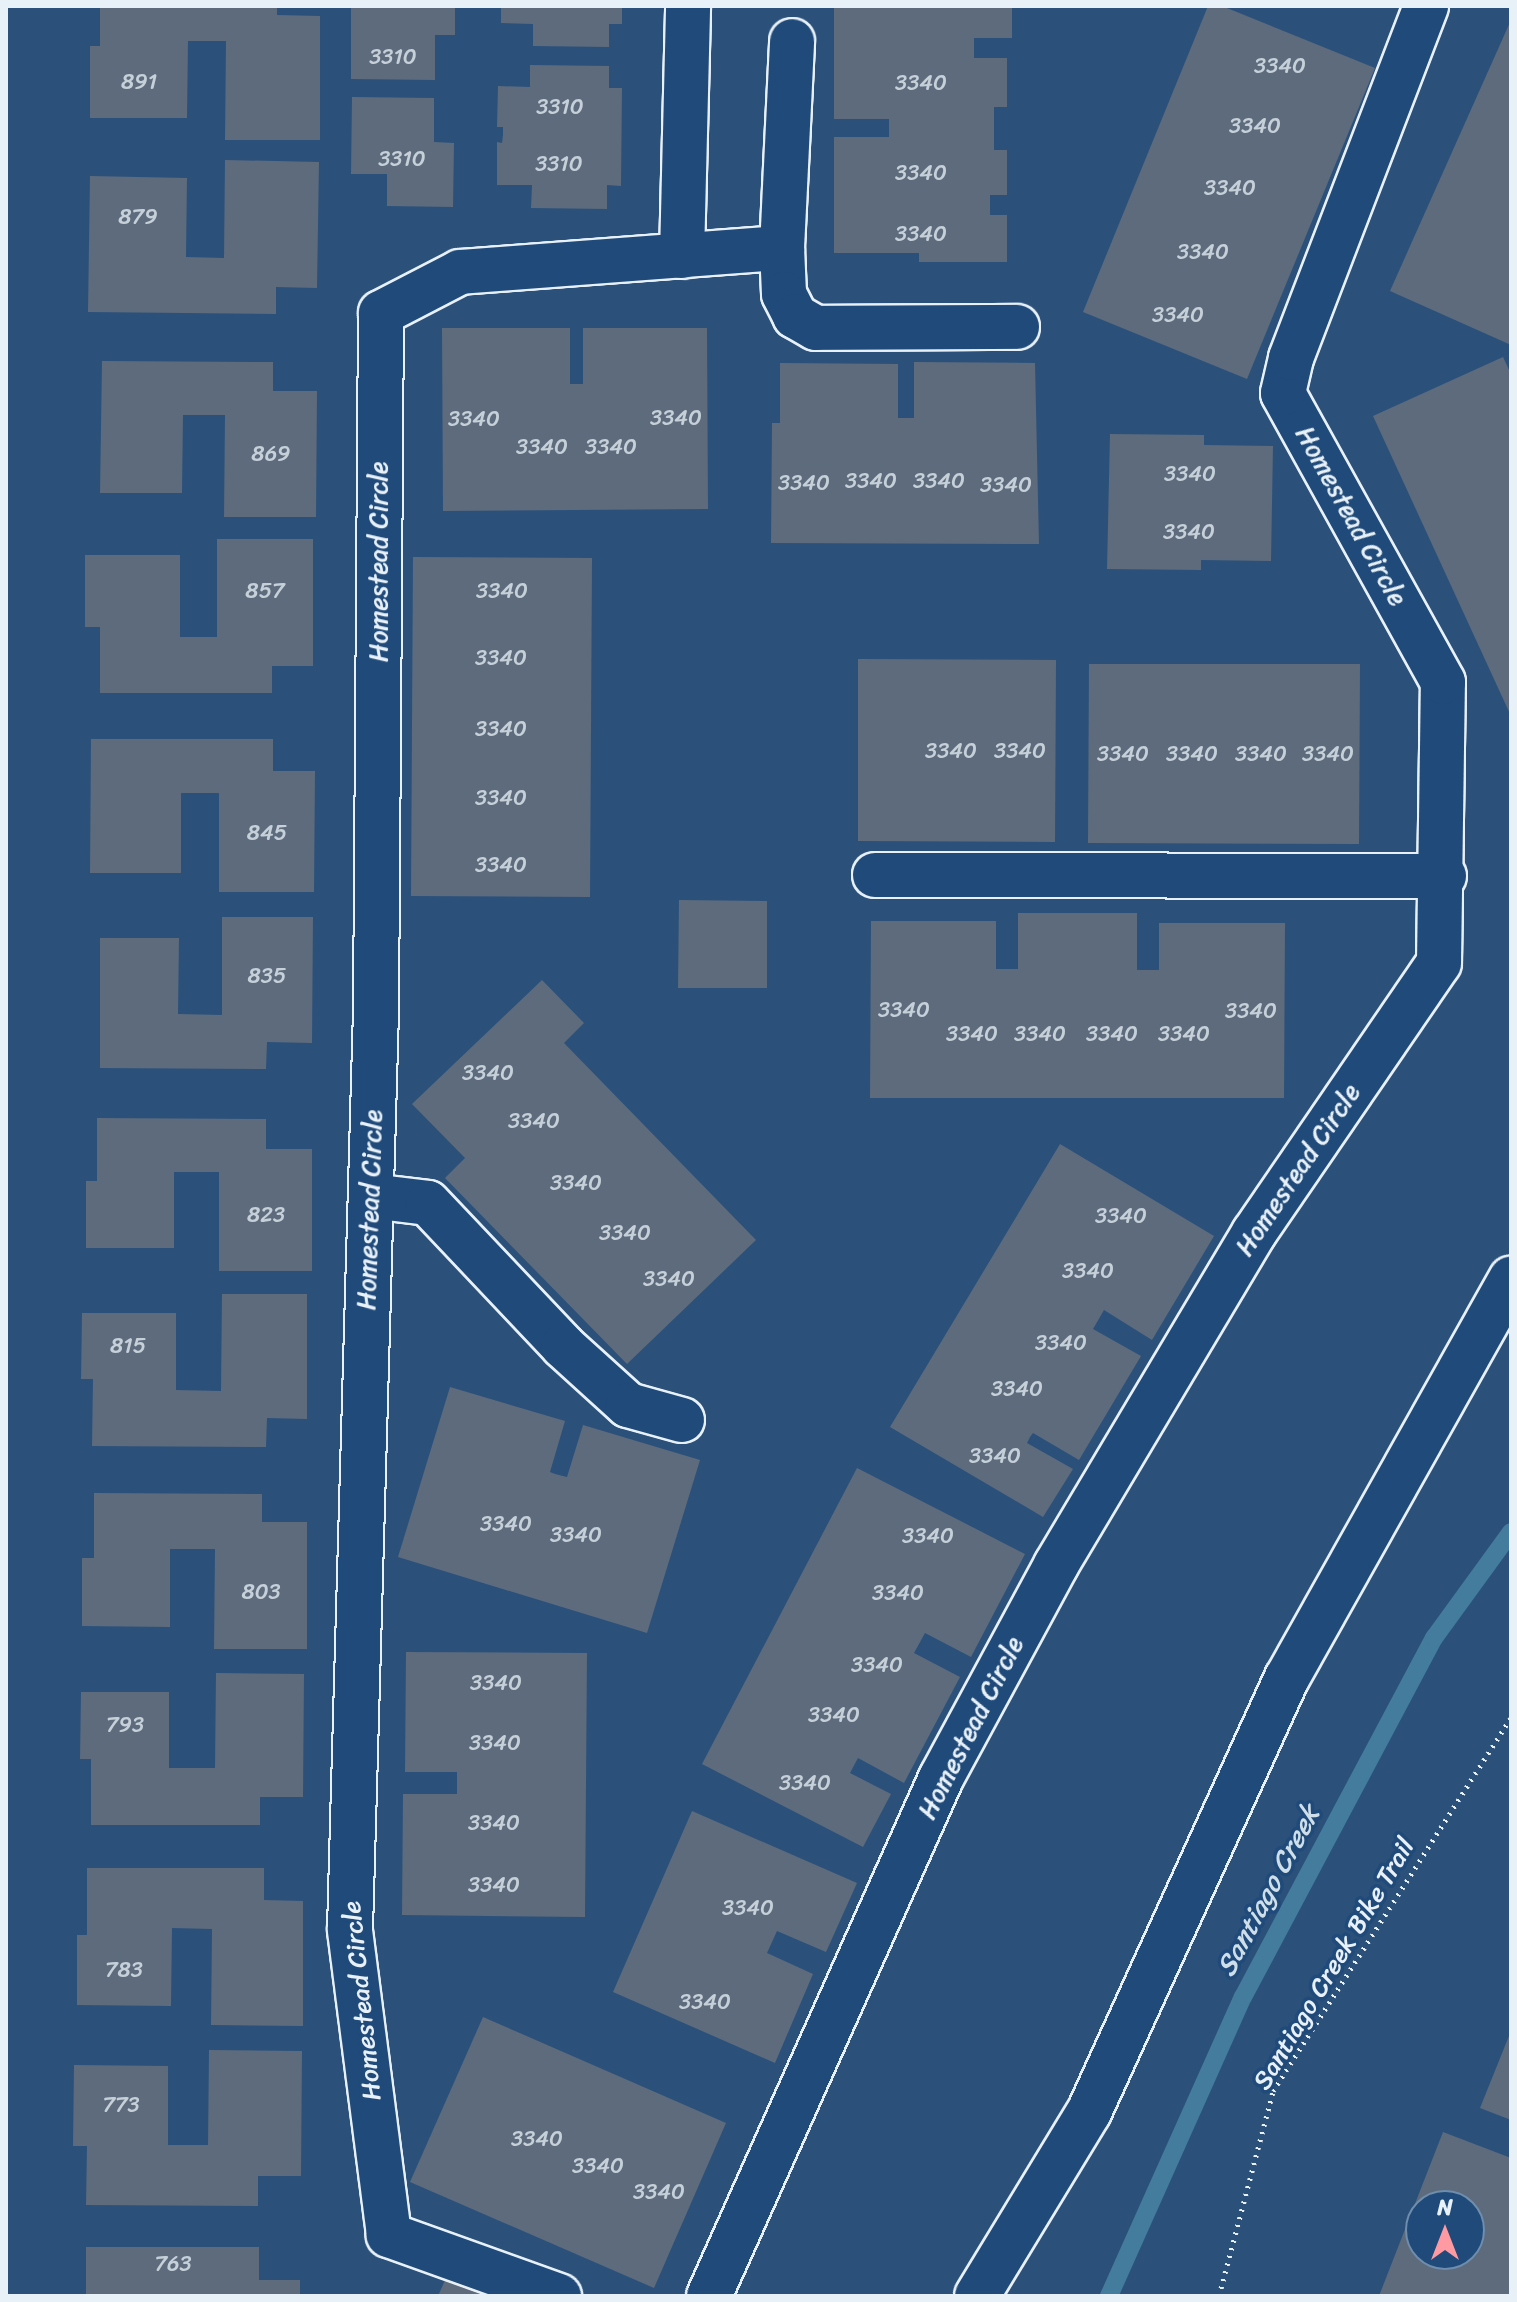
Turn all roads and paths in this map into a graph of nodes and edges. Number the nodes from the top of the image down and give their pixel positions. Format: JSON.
{"nodes":[{"id":1,"x":688,"y":6,"type":"edge"},
{"id":2,"x":1426,"y":6,"type":"edge"},
{"id":3,"x":792,"y":41,"type":"dead end"},
{"id":4,"x":782,"y":248,"type":"junction"},
{"id":5,"x":682,"y":256,"type":"junction"},
{"id":6,"x":1017,"y":327,"type":"dead end"},
{"id":7,"x":875,"y":875,"type":"dead end"},
{"id":8,"x":1444,"y":876,"type":"junction"},
{"id":9,"x":371,"y":1196,"type":"junction"},
{"id":10,"x":1511,"y":1279,"type":"edge"},
{"id":11,"x":682,"y":1420,"type":"dead end"},
{"id":12,"x":1511,"y":1718,"type":"edge"},
{"id":13,"x":559,"y":2296,"type":"edge"},
{"id":14,"x":709,"y":2296,"type":"edge"},
{"id":15,"x":977,"y":2296,"type":"edge"},
{"id":16,"x":1219,"y":2296,"type":"edge"}],
"edges":[{"from":1,"to":5,"type":"street"},
{"from":2,"to":8,"type":"street","name":"Homestead Circle"},
{"from":3,"to":4,"type":"street"},
{"from":4,"to":5,"type":"street","name":"Homestead Circle"},
{"from":4,"to":6,"type":"street"},
{"from":5,"to":9,"type":"street","name":"Homestead Circle"},
{"from":7,"to":8,"type":"street"},
{"from":8,"to":14,"type":"street","name":"Homestead Circle"},
{"from":9,"to":11,"type":"street"},
{"from":9,"to":13,"type":"street","name":"Homestead Circle"},
{"from":10,"to":15,"type":"street"},
{"from":12,"to":16,"type":"path","name":"Santiago Creek Bike Trail"}]}
